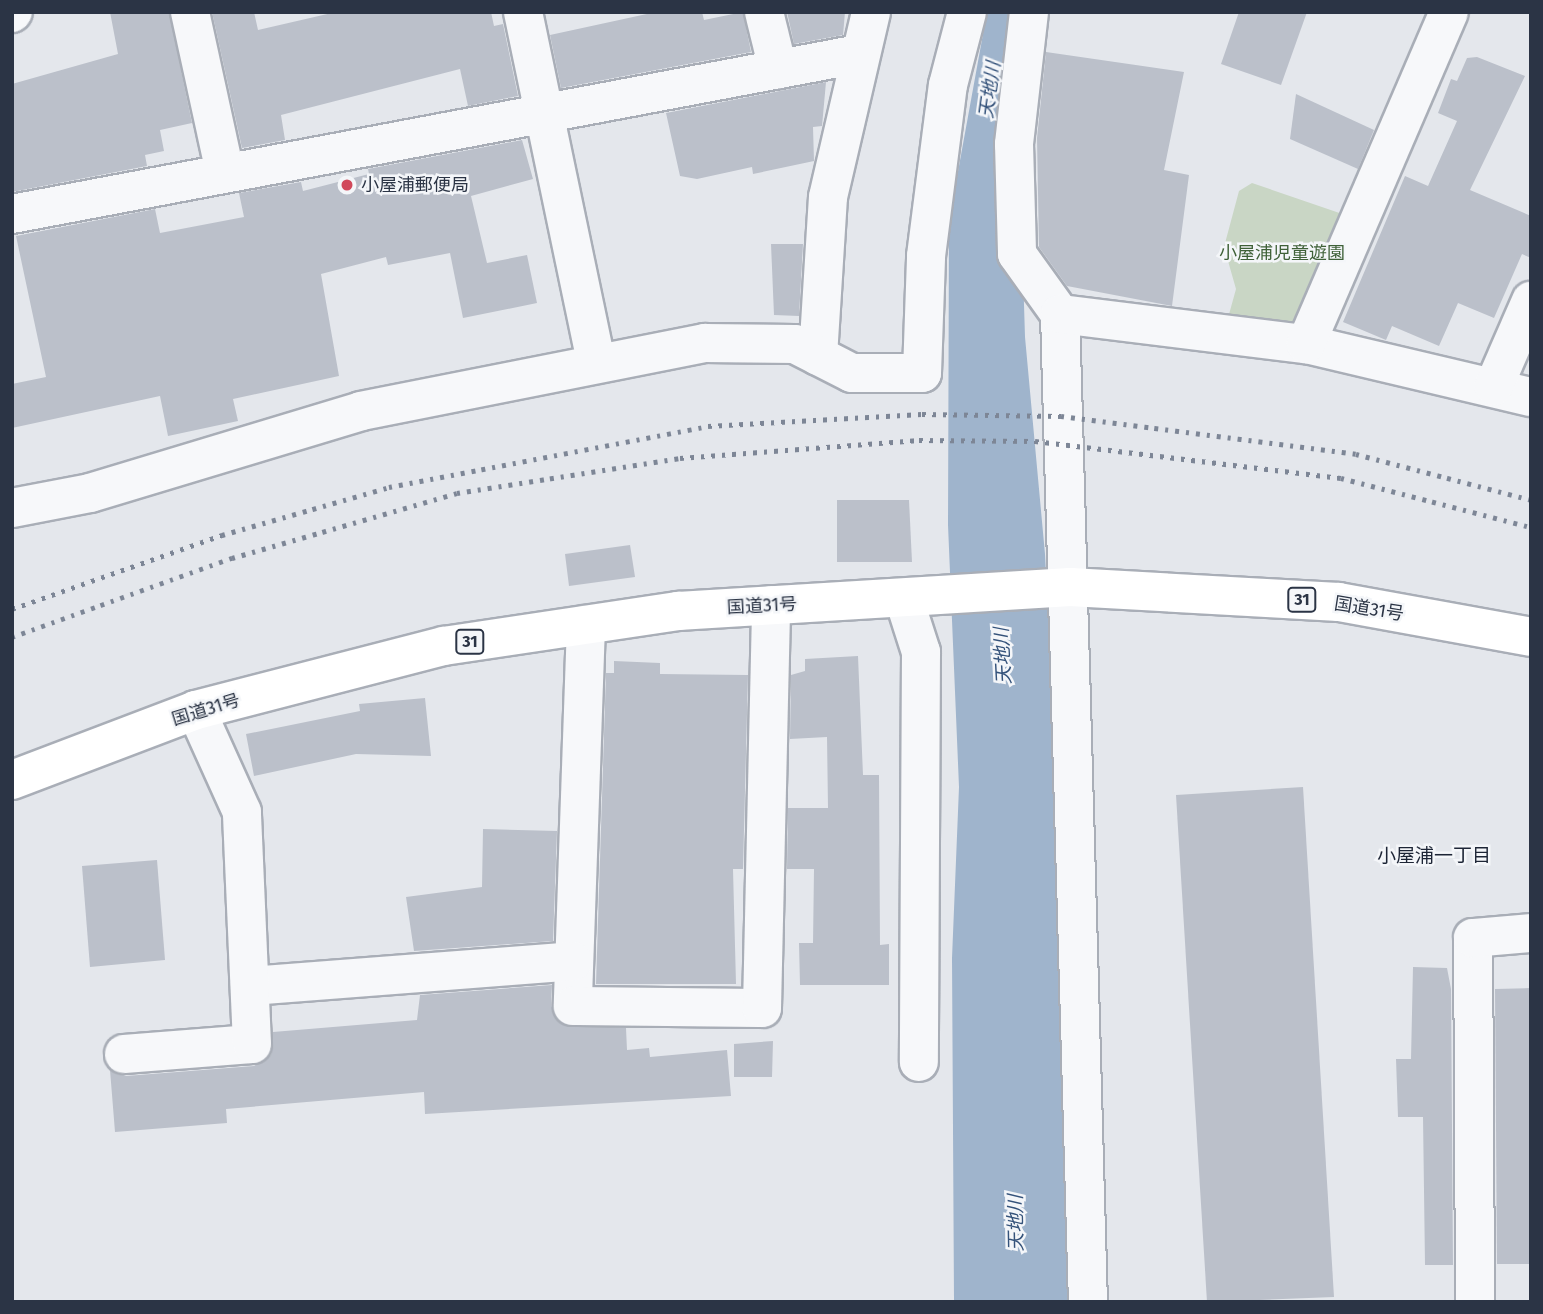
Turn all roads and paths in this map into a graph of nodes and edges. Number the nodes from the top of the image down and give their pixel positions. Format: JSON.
{"nodes":[{"id":1,"x":190,"y":12,"type":"edge"},
{"id":2,"x":523,"y":12,"type":"edge"},
{"id":3,"x":764,"y":12,"type":"edge"},
{"id":4,"x":871,"y":12,"type":"edge"},
{"id":5,"x":967,"y":12,"type":"edge"},
{"id":6,"x":1029,"y":12,"type":"edge"},
{"id":7,"x":1450,"y":12,"type":"edge"},
{"id":8,"x":859,"y":54,"type":"junction"},
{"id":9,"x":778,"y":69,"type":"junction"},
{"id":10,"x":545,"y":114,"type":"junction"},
{"id":11,"x":225,"y":173,"type":"junction"},
{"id":12,"x":12,"y":214,"type":"edge"},
{"id":13,"x":1531,"y":301,"type":"edge"},
{"id":14,"x":1060,"y":314,"type":"junction"},
{"id":15,"x":1306,"y":344,"type":"junction"},
{"id":16,"x":818,"y":356,"type":"junction"},
{"id":17,"x":596,"y":362,"type":"junction"},
{"id":18,"x":1494,"y":386,"type":"junction"},
{"id":19,"x":1531,"y":397,"type":"edge"},
{"id":20,"x":12,"y":508,"type":"edge"},
{"id":21,"x":1063,"y":587,"type":"junction"},
{"id":22,"x":904,"y":598,"type":"junction"},
{"id":23,"x":771,"y":605,"type":"junction"},
{"id":24,"x":586,"y":625,"type":"junction"},
{"id":25,"x":1531,"y":637,"type":"edge"},
{"id":26,"x":196,"y":710,"type":"junction"},
{"id":27,"x":12,"y":780,"type":"edge"},
{"id":28,"x":1531,"y":933,"type":"edge"},
{"id":29,"x":573,"y":961,"type":"junction"},
{"id":30,"x":250,"y":986,"type":"junction"},
{"id":31,"x":124,"y":1054,"type":"dead end"},
{"id":32,"x":919,"y":1062,"type":"dead end"},
{"id":33,"x":1088,"y":1302,"type":"edge"},
{"id":34,"x":1475,"y":1302,"type":"edge"}],
"edges":[{"from":1,"to":11,"type":"street"},
{"from":2,"to":10,"type":"street"},
{"from":3,"to":9,"type":"street"},
{"from":4,"to":8,"type":"street"},
{"from":5,"to":16,"type":"street"},
{"from":6,"to":14,"type":"street"},
{"from":7,"to":15,"type":"street"},
{"from":8,"to":9,"type":"street"},
{"from":8,"to":16,"type":"street"},
{"from":9,"to":10,"type":"street"},
{"from":10,"to":11,"type":"street"},
{"from":10,"to":17,"type":"street"},
{"from":11,"to":12,"type":"street"},
{"from":13,"to":18,"type":"street"},
{"from":14,"to":15,"type":"street"},
{"from":14,"to":21,"type":"street"},
{"from":15,"to":18,"type":"street"},
{"from":16,"to":17,"type":"street"},
{"from":17,"to":20,"type":"street"},
{"from":18,"to":19,"type":"street"},
{"from":21,"to":22,"type":"highway","name":"国道31号","number":"31"},
{"from":21,"to":25,"type":"highway","name":"国道31号","number":"31"},
{"from":21,"to":33,"type":"street"},
{"from":22,"to":23,"type":"highway","name":"国道31号","number":"31"},
{"from":22,"to":32,"type":"street"},
{"from":23,"to":24,"type":"highway","name":"国道31号","number":"31"},
{"from":23,"to":29,"type":"street"},
{"from":24,"to":26,"type":"highway","name":"国道31号","number":"31"},
{"from":24,"to":29,"type":"street"},
{"from":26,"to":27,"type":"highway","name":"国道31号","number":"31"},
{"from":26,"to":30,"type":"street"},
{"from":28,"to":34,"type":"street"},
{"from":29,"to":30,"type":"street"},
{"from":30,"to":31,"type":"street"}]}
